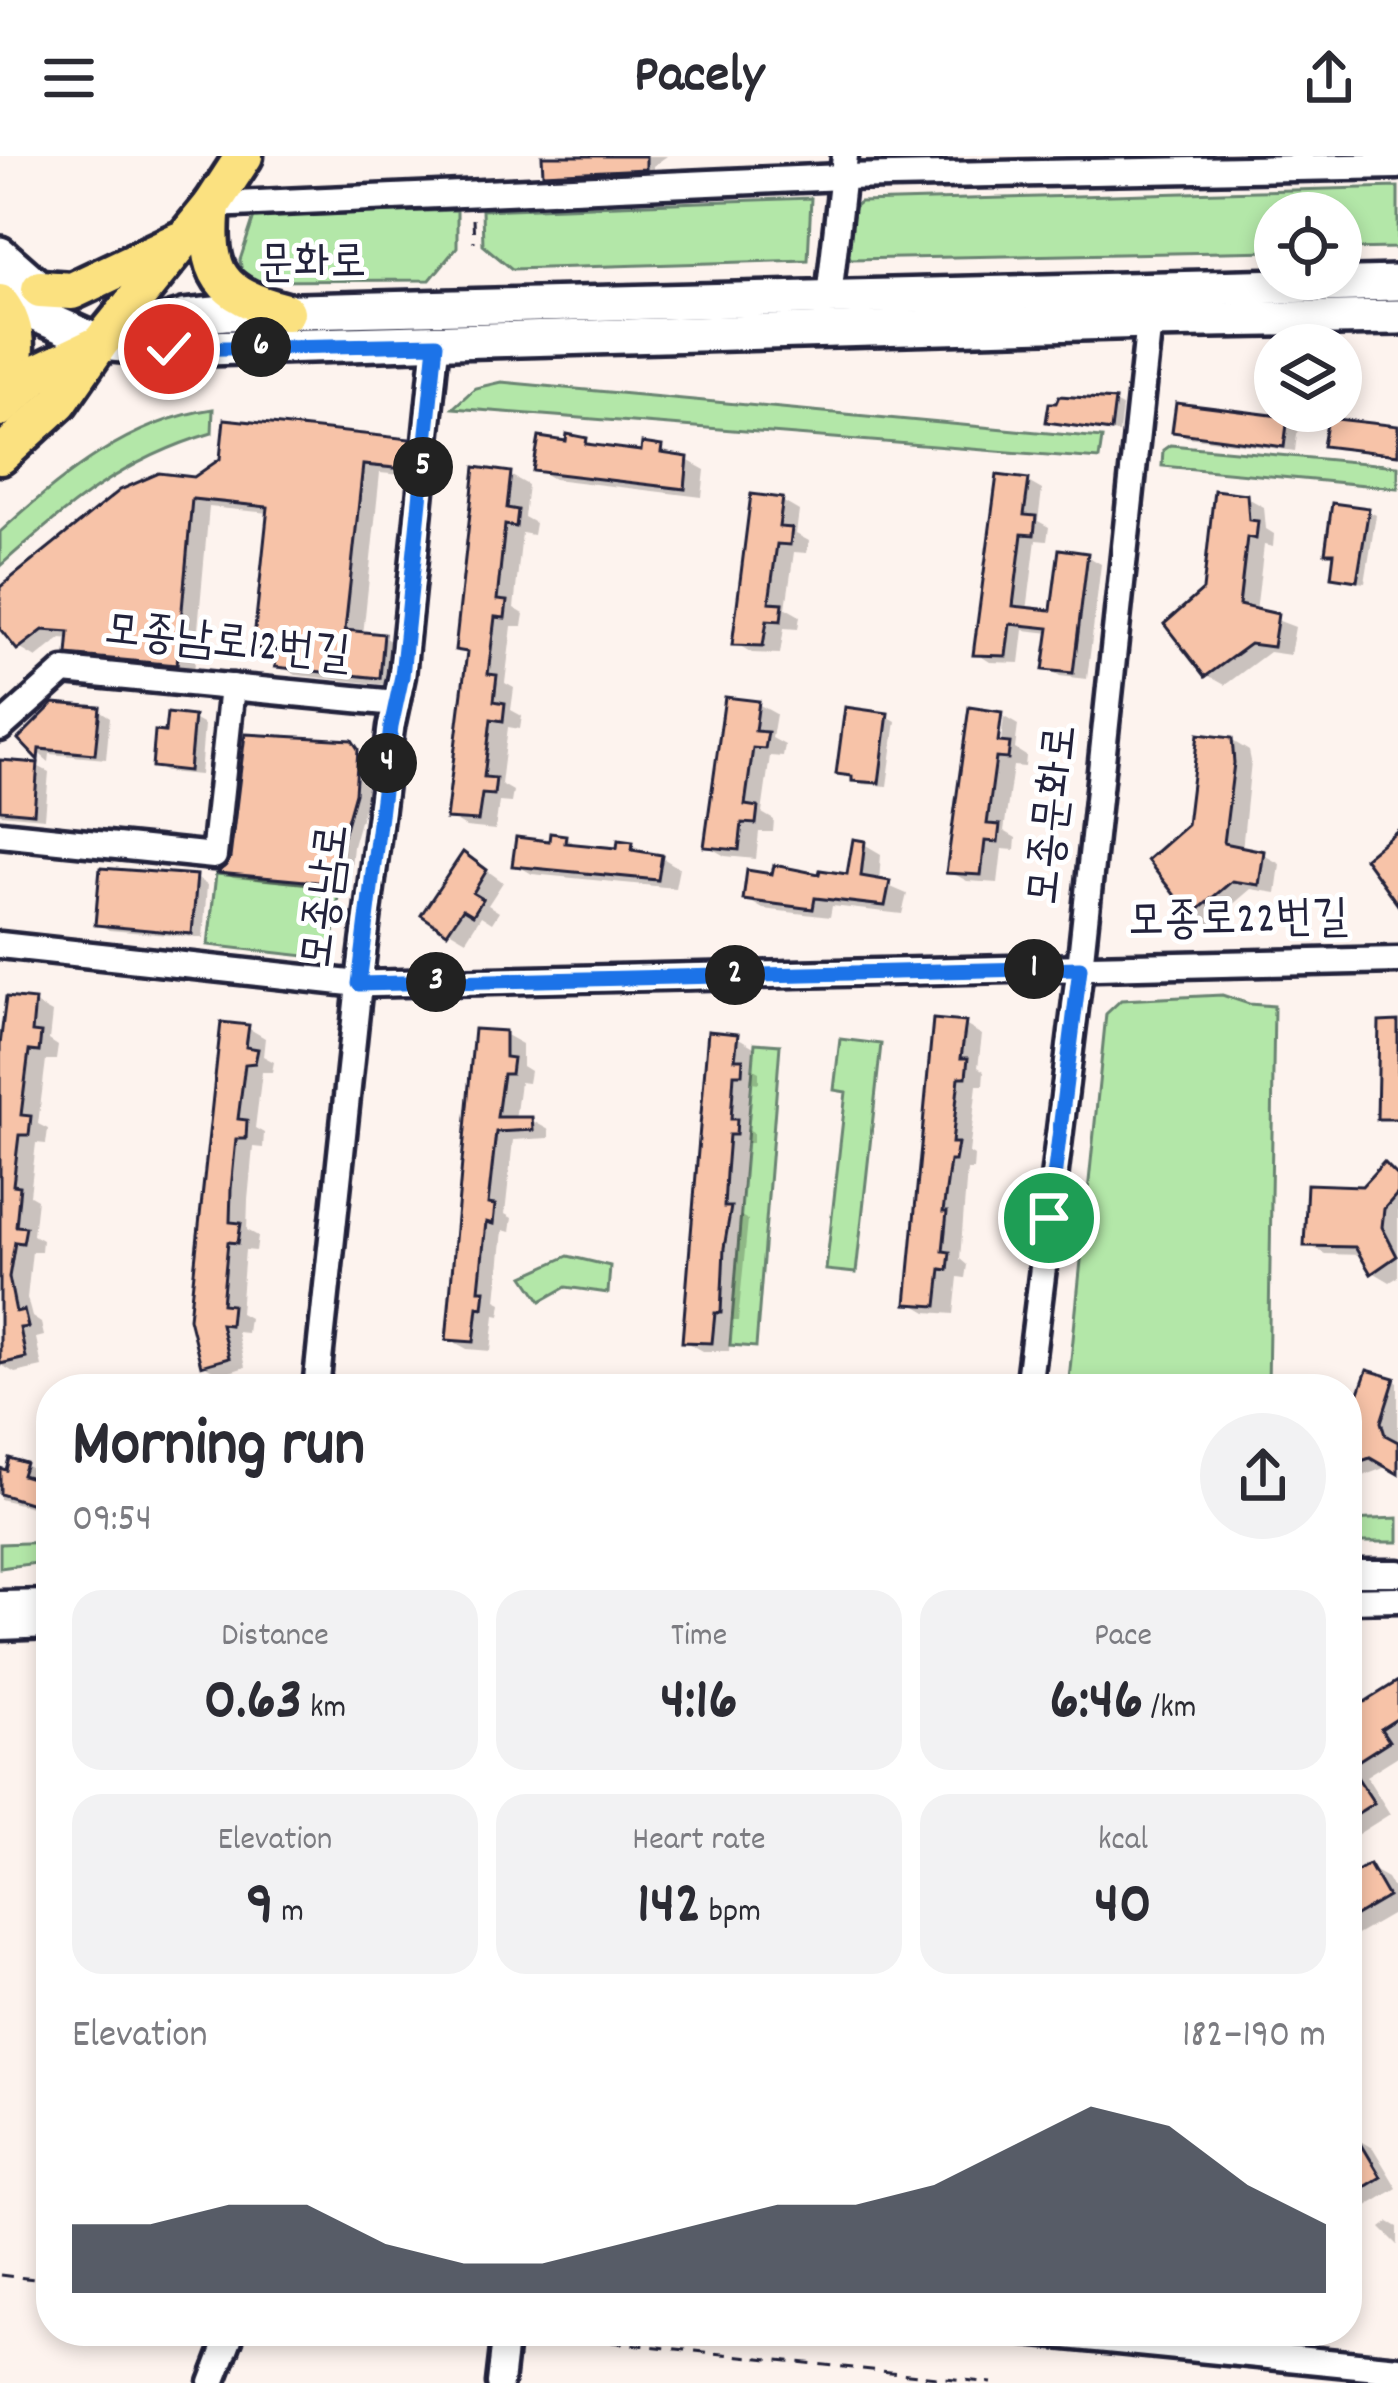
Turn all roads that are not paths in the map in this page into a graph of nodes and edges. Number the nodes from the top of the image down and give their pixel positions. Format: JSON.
{"nodes":[{"id":1,"x":244,"y":156,"type":"edge"},
{"id":2,"x":1270,"y":163,"type":"edge"},
{"id":3,"x":1398,"y":166,"type":"edge"},
{"id":4,"x":843,"y":167,"type":"edge"},
{"id":5,"x":212,"y":205,"type":"junction"},
{"id":6,"x":187,"y":236,"type":"junction"},
{"id":7,"x":0,"y":254,"type":"edge"},
{"id":8,"x":0,"y":282,"type":"edge"},
{"id":9,"x":1398,"y":283,"type":"edge"},
{"id":10,"x":40,"y":289,"type":"junction"},
{"id":11,"x":829,"y":297,"type":"junction"},
{"id":12,"x":0,"y":303,"type":"edge"},
{"id":13,"x":286,"y":312,"type":"junction"},
{"id":14,"x":1398,"y":317,"type":"edge"},
{"id":15,"x":1149,"y":320,"type":"junction"},
{"id":16,"x":100,"y":344,"type":"junction"},
{"id":17,"x":436,"y":344,"type":"junction"},
{"id":18,"x":0,"y":407,"type":"edge"},
{"id":19,"x":0,"y":456,"type":"edge"},
{"id":20,"x":232,"y":687,"type":"junction"},
{"id":21,"x":396,"y":703,"type":"junction"},
{"id":22,"x":0,"y":728,"type":"edge"},
{"id":23,"x":0,"y":834,"type":"edge"},
{"id":24,"x":0,"y":945,"type":"edge"},
{"id":25,"x":1398,"y":960,"type":"edge"},
{"id":26,"x":1080,"y":968,"type":"junction"},
{"id":27,"x":359,"y":984,"type":"junction"},
{"id":28,"x":318,"y":1374,"type":"edge"},
{"id":29,"x":1030,"y":1374,"type":"edge"},
{"id":30,"x":1362,"y":1573,"type":"edge"},
{"id":31,"x":1398,"y":1573,"type":"edge"},
{"id":32,"x":1398,"y":1599,"type":"edge"},
{"id":33,"x":1362,"y":1600,"type":"edge"},
{"id":34,"x":36,"y":1603,"type":"edge"},
{"id":35,"x":0,"y":1604,"type":"edge"},
{"id":36,"x":36,"y":1626,"type":"edge"},
{"id":37,"x":0,"y":1627,"type":"edge"},
{"id":38,"x":226,"y":2346,"type":"edge"},
{"id":39,"x":513,"y":2346,"type":"edge"},
{"id":40,"x":1167,"y":2346,"type":"edge"},
{"id":41,"x":1398,"y":2369,"type":"edge"},
{"id":42,"x":212,"y":2383,"type":"edge"},
{"id":43,"x":500,"y":2383,"type":"edge"}],
"edges":[{"from":1,"to":5,"type":"main road"},
{"from":2,"to":3,"type":"street"},
{"from":2,"to":4,"type":"street"},
{"from":4,"to":5,"type":"street"},
{"from":4,"to":11,"type":"street"},
{"from":5,"to":6,"type":"main road"},
{"from":5,"to":13,"type":"main road"},
{"from":6,"to":10,"type":"main road"},
{"from":6,"to":16,"type":"main road"},
{"from":7,"to":10,"type":"main road"},
{"from":8,"to":16,"type":"main road"},
{"from":9,"to":11,"type":"main road","name":"문화로"},
{"from":10,"to":16,"type":"main road"},
{"from":11,"to":13,"type":"main road","name":"문화로"},
{"from":12,"to":18,"type":"main road"},
{"from":13,"to":16,"type":"main road","name":"문화로"},
{"from":14,"to":15,"type":"main road","name":"문화로"},
{"from":15,"to":17,"type":"main road","name":"문화로"},
{"from":15,"to":26,"type":"street","name":"모종문화로"},
{"from":16,"to":17,"type":"main road","name":"문화로"},
{"from":16,"to":18,"type":"main road"},
{"from":16,"to":19,"type":"main road"},
{"from":17,"to":21,"type":"street","name":"모종남로"},
{"from":20,"to":21,"type":"street","name":"모종남로12번길"},
{"from":20,"to":22,"type":"street","name":"모종남로12번길"},
{"from":20,"to":23,"type":"street"},
{"from":21,"to":27,"type":"street","name":"모종남로"},
{"from":24,"to":27,"type":"street","name":"모종로22번길"},
{"from":25,"to":26,"type":"street","name":"모종로22번길"},
{"from":26,"to":27,"type":"street","name":"모종로22번길"},
{"from":26,"to":29,"type":"street","name":"모종문화로"},
{"from":27,"to":28,"type":"street","name":"모종남로"},
{"from":30,"to":31,"type":"street"},
{"from":32,"to":33,"type":"street"},
{"from":34,"to":35,"type":"street"},
{"from":36,"to":37,"type":"street"},
{"from":38,"to":42,"type":"street"},
{"from":39,"to":43,"type":"street"},
{"from":40,"to":41,"type":"street"}]}
